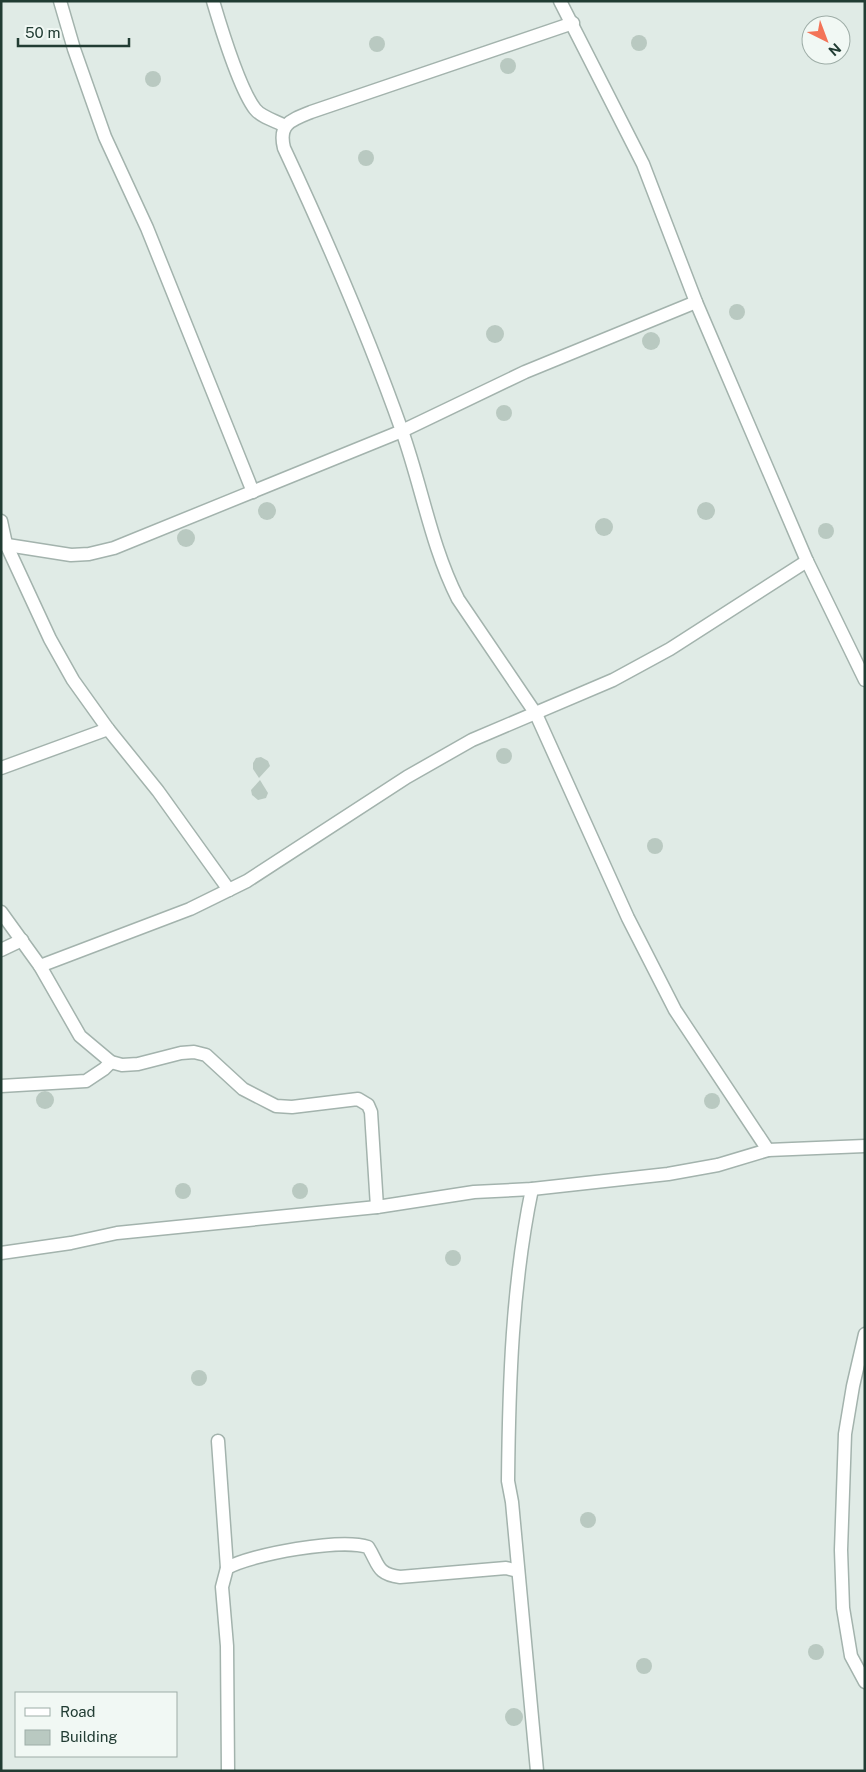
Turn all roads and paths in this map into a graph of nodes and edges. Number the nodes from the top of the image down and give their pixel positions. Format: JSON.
{"nodes":[{"id":1,"x":60,"y":1,"type":"edge"},
{"id":2,"x":213,"y":1,"type":"edge"},
{"id":3,"x":560,"y":1,"type":"edge"},
{"id":4,"x":573,"y":23,"type":"junction"},
{"id":5,"x":285,"y":126,"type":"junction"},
{"id":6,"x":696,"y":302,"type":"junction"},
{"id":7,"x":402,"y":431,"type":"junction"},
{"id":8,"x":253,"y":492,"type":"junction"},
{"id":9,"x":1,"y":522,"type":"edge"},
{"id":10,"x":4,"y":544,"type":"edge"},
{"id":11,"x":807,"y":561,"type":"junction"},
{"id":12,"x":865,"y":680,"type":"edge"},
{"id":13,"x":536,"y":714,"type":"junction"},
{"id":14,"x":108,"y":729,"type":"junction"},
{"id":15,"x":1,"y":768,"type":"edge"},
{"id":16,"x":230,"y":890,"type":"junction"},
{"id":17,"x":1,"y":912,"type":"edge"},
{"id":18,"x":22,"y":940,"type":"junction"},
{"id":19,"x":1,"y":950,"type":"edge"},
{"id":20,"x":40,"y":966,"type":"junction"},
{"id":21,"x":111,"y":1062,"type":"junction"},
{"id":22,"x":1,"y":1086,"type":"edge"},
{"id":23,"x":865,"y":1146,"type":"edge"},
{"id":24,"x":768,"y":1150,"type":"junction"},
{"id":25,"x":532,"y":1189,"type":"junction"},
{"id":26,"x":377,"y":1207,"type":"junction"},
{"id":27,"x":1,"y":1253,"type":"edge"},
{"id":28,"x":865,"y":1334,"type":"edge"},
{"id":29,"x":218,"y":1441,"type":"dead end"},
{"id":30,"x":227,"y":1568,"type":"junction"},
{"id":31,"x":518,"y":1571,"type":"junction"},
{"id":32,"x":865,"y":1682,"type":"edge"},
{"id":33,"x":228,"y":1771,"type":"edge"},
{"id":34,"x":537,"y":1771,"type":"edge"}],
"edges":[{"from":1,"to":8,"type":"street"},
{"from":2,"to":5,"type":"street"},
{"from":3,"to":4,"type":"street"},
{"from":4,"to":5,"type":"street"},
{"from":4,"to":6,"type":"street"},
{"from":5,"to":7,"type":"street"},
{"from":6,"to":7,"type":"street"},
{"from":6,"to":11,"type":"street"},
{"from":7,"to":8,"type":"street"},
{"from":7,"to":13,"type":"street"},
{"from":8,"to":10,"type":"street"},
{"from":9,"to":10,"type":"street"},
{"from":10,"to":14,"type":"street"},
{"from":11,"to":12,"type":"street"},
{"from":11,"to":13,"type":"street"},
{"from":13,"to":16,"type":"street"},
{"from":13,"to":24,"type":"street"},
{"from":14,"to":15,"type":"street"},
{"from":14,"to":16,"type":"street"},
{"from":16,"to":20,"type":"street"},
{"from":17,"to":18,"type":"street"},
{"from":18,"to":19,"type":"street"},
{"from":18,"to":20,"type":"street"},
{"from":20,"to":21,"type":"street"},
{"from":21,"to":22,"type":"street"},
{"from":21,"to":26,"type":"street"},
{"from":23,"to":24,"type":"street"},
{"from":24,"to":25,"type":"street"},
{"from":25,"to":26,"type":"street"},
{"from":25,"to":31,"type":"street"},
{"from":26,"to":27,"type":"street"},
{"from":28,"to":32,"type":"street"},
{"from":29,"to":30,"type":"street"},
{"from":30,"to":31,"type":"street"},
{"from":30,"to":33,"type":"street"},
{"from":31,"to":34,"type":"street"}]}
